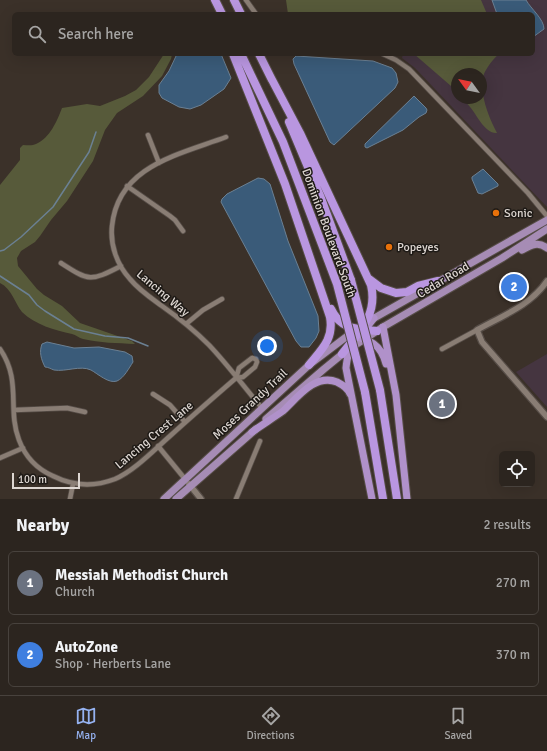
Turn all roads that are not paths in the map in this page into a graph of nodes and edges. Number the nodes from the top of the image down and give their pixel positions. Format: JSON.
{"nodes":[{"id":1,"x":211,"y":0,"type":"edge"},
{"id":2,"x":215,"y":0,"type":"edge"},
{"id":3,"x":234,"y":0,"type":"edge"},
{"id":4,"x":246,"y":0,"type":"edge"},
{"id":5,"x":216,"y":12,"type":"edge"},
{"id":6,"x":221,"y":12,"type":"edge"},
{"id":7,"x":240,"y":12,"type":"edge"},
{"id":8,"x":255,"y":12,"type":"edge"},
{"id":9,"x":234,"y":56,"type":"edge"},
{"id":10,"x":242,"y":56,"type":"edge"},
{"id":11,"x":261,"y":56,"type":"edge"},
{"id":12,"x":387,"y":56,"type":"edge"},
{"id":13,"x":270,"y":76,"type":"junction"},
{"id":14,"x":148,"y":135,"type":"dead end"},
{"id":15,"x":226,"y":137,"type":"dead end"},
{"id":16,"x":159,"y":163,"type":"junction"},
{"id":17,"x":127,"y":186,"type":"junction"},
{"id":18,"x":547,"y":216,"type":"edge"},
{"id":19,"x":547,"y":220,"type":"edge"},
{"id":20,"x":547,"y":229,"type":"edge"},
{"id":21,"x":183,"y":231,"type":"dead end"},
{"id":22,"x":547,"y":248,"type":"edge"},
{"id":23,"x":502,"y":258,"type":"junction"},
{"id":24,"x":61,"y":263,"type":"dead end"},
{"id":25,"x":121,"y":266,"type":"junction"},
{"id":26,"x":364,"y":272,"type":"junction"},
{"id":27,"x":438,"y":281,"type":"junction"},
{"id":28,"x":547,"y":281,"type":"edge"},
{"id":29,"x":320,"y":284,"type":"junction"},
{"id":30,"x":222,"y":299,"type":"dead end"},
{"id":31,"x":186,"y":324,"type":"junction"},
{"id":32,"x":380,"y":329,"type":"junction"},
{"id":33,"x":477,"y":330,"type":"junction"},
{"id":34,"x":359,"y":333,"type":"junction"},
{"id":35,"x":350,"y":348,"type":"junction"},
{"id":36,"x":0,"y":349,"type":"edge"},
{"id":37,"x":442,"y":349,"type":"dead end"},
{"id":38,"x":342,"y":354,"type":"junction"},
{"id":39,"x":309,"y":365,"type":"junction"},
{"id":40,"x":236,"y":378,"type":"junction"},
{"id":41,"x":153,"y":394,"type":"dead end"},
{"id":42,"x":352,"y":398,"type":"junction"},
{"id":43,"x":262,"y":408,"type":"junction"},
{"id":44,"x":14,"y":410,"type":"junction"},
{"id":45,"x":85,"y":412,"type":"dead end"},
{"id":46,"x":547,"y":417,"type":"edge"},
{"id":47,"x":185,"y":422,"type":"junction"},
{"id":48,"x":400,"y":431,"type":"junction"},
{"id":49,"x":252,"y":432,"type":"junction"},
{"id":50,"x":260,"y":441,"type":"dead end"},
{"id":51,"x":158,"y":446,"type":"junction"},
{"id":52,"x":23,"y":448,"type":"junction"},
{"id":53,"x":0,"y":458,"type":"edge"},
{"id":54,"x":185,"y":479,"type":"junction"},
{"id":55,"x":72,"y":484,"type":"junction"},
{"id":56,"x":191,"y":486,"type":"junction"},
{"id":57,"x":70,"y":499,"type":"edge"},
{"id":58,"x":164,"y":499,"type":"edge"},
{"id":59,"x":176,"y":499,"type":"edge"},
{"id":60,"x":201,"y":499,"type":"edge"},
{"id":61,"x":236,"y":499,"type":"edge"},
{"id":62,"x":372,"y":499,"type":"edge"},
{"id":63,"x":383,"y":499,"type":"edge"},
{"id":64,"x":398,"y":499,"type":"edge"},
{"id":65,"x":407,"y":499,"type":"edge"}],
"edges":[{"from":1,"to":5,"type":"highway"},
{"from":2,"to":6,"type":"highway"},
{"from":3,"to":7,"type":"highway"},
{"from":4,"to":8,"type":"street"},
{"from":9,"to":29,"type":"highway"},
{"from":10,"to":63,"type":"highway","name":"Dominion Boulevard South","bridge":true},
{"from":11,"to":13,"type":"highway","name":"Dominion Boulevard South"},
{"from":12,"to":18,"type":"street"},
{"from":13,"to":26,"type":"highway"},
{"from":13,"to":64,"type":"highway","name":"Dominion Boulevard South","bridge":true},
{"from":14,"to":16,"type":"street"},
{"from":15,"to":16,"type":"street","name":"Lancing Way"},
{"from":16,"to":17,"type":"street","name":"Lancing Way"},
{"from":17,"to":21,"type":"street"},
{"from":17,"to":25,"type":"street","name":"Lancing Way"},
{"from":19,"to":27,"type":"main road","name":"Cedar Road"},
{"from":20,"to":23,"type":"main road","name":"Cedar Road"},
{"from":22,"to":23,"type":"main road"},
{"from":23,"to":32,"type":"main road","name":"Cedar Road"},
{"from":24,"to":25,"type":"street"},
{"from":25,"to":31,"type":"street","name":"Lancing Way"},
{"from":26,"to":27,"type":"highway"},
{"from":26,"to":34,"type":"highway"},
{"from":27,"to":34,"type":"main road","name":"Cedar Road"},
{"from":28,"to":33,"type":"street"},
{"from":29,"to":34,"type":"highway"},
{"from":29,"to":39,"type":"highway"},
{"from":30,"to":31,"type":"street"},
{"from":31,"to":40,"type":"street","name":"Lancing Way"},
{"from":32,"to":34,"type":"highway"},
{"from":32,"to":48,"type":"highway"},
{"from":33,"to":37,"type":"street"},
{"from":33,"to":46,"type":"street"},
{"from":34,"to":35,"type":"highway"},
{"from":34,"to":38,"type":"highway"},
{"from":34,"to":39,"type":"main road","name":"Moses Grandy Trail"},
{"from":34,"to":48,"type":"highway"},
{"from":35,"to":38,"type":"main road","name":"Moses Grandy Trail"},
{"from":35,"to":42,"type":"highway"},
{"from":36,"to":44,"type":"street","name":"Lancing Crest Lane"},
{"from":38,"to":49,"type":"main road","name":"Moses Grandy Trail"},
{"from":39,"to":43,"type":"main road","name":"Moses Grandy Trail"},
{"from":40,"to":40,"type":"street"},
{"from":40,"to":43,"type":"street","name":"Lancing Way"},
{"from":40,"to":47,"type":"street","name":"Lancing Crest Lane"},
{"from":41,"to":47,"type":"street"},
{"from":42,"to":49,"type":"highway"},
{"from":42,"to":62,"type":"highway"},
{"from":43,"to":54,"type":"main road","name":"Moses Grandy Trail"},
{"from":44,"to":45,"type":"street"},
{"from":44,"to":52,"type":"street","name":"Lancing Crest Lane"},
{"from":47,"to":51,"type":"street","name":"Lancing Crest Lane"},
{"from":48,"to":65,"type":"highway"},
{"from":49,"to":56,"type":"main road","name":"Moses Grandy Trail"},
{"from":50,"to":61,"type":"street"},
{"from":51,"to":54,"type":"street"},
{"from":51,"to":55,"type":"street","name":"Lancing Crest Lane"},
{"from":52,"to":53,"type":"street"},
{"from":52,"to":55,"type":"street","name":"Lancing Crest Lane"},
{"from":54,"to":56,"type":"street"},
{"from":54,"to":58,"type":"main road","name":"Moses Grandy Trail"},
{"from":55,"to":57,"type":"street"},
{"from":56,"to":59,"type":"main road","name":"Moses Grandy Trail"},
{"from":56,"to":60,"type":"street"}]}
